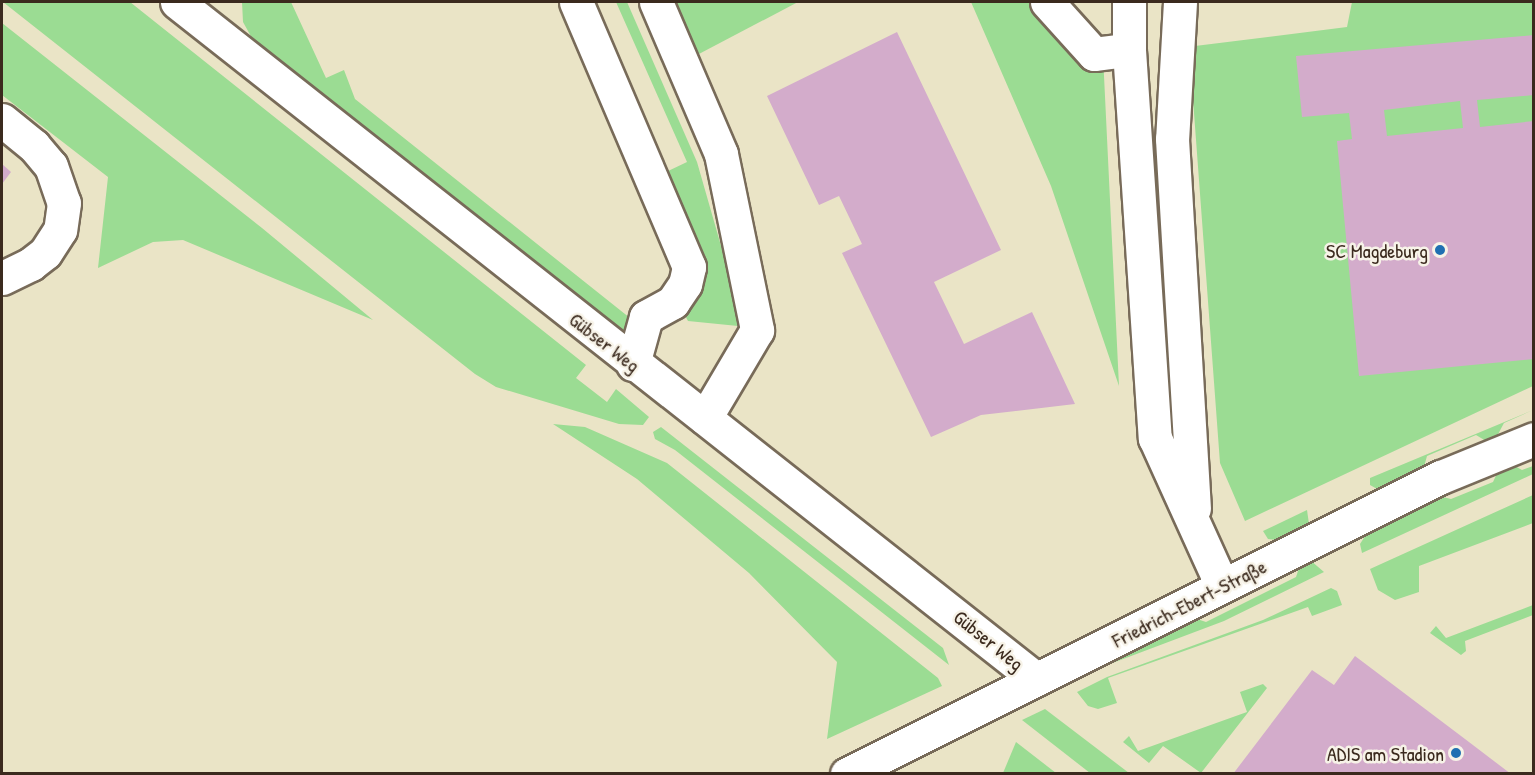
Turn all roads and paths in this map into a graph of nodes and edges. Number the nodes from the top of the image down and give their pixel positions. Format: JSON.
{"nodes":[{"id":1,"x":576,"y":2,"type":"edge"},
{"id":2,"x":656,"y":2,"type":"edge"},
{"id":3,"x":1047,"y":2,"type":"edge"},
{"id":4,"x":1129,"y":2,"type":"edge"},
{"id":5,"x":1180,"y":2,"type":"edge"},
{"id":6,"x":193,"y":6,"type":"edge"},
{"id":7,"x":1129,"y":50,"type":"junction"},
{"id":8,"x":2,"y":120,"type":"edge"},
{"id":9,"x":2,"y":278,"type":"edge"},
{"id":10,"x":633,"y":364,"type":"junction"},
{"id":11,"x":705,"y":418,"type":"junction"},
{"id":12,"x":1533,"y":439,"type":"edge"},
{"id":13,"x":1195,"y":528,"type":"junction"},
{"id":14,"x":1222,"y":586,"type":"junction"},
{"id":15,"x":1036,"y":679,"type":"junction"},
{"id":16,"x":847,"y":774,"type":"edge"}],
"edges":[{"from":1,"to":10,"type":"street"},
{"from":2,"to":11,"type":"street"},
{"from":3,"to":7,"type":"street"},
{"from":4,"to":7,"type":"street"},
{"from":5,"to":13,"type":"street"},
{"from":6,"to":10,"type":"street","name":"Gübser Weg"},
{"from":7,"to":13,"type":"street"},
{"from":8,"to":9,"type":"street"},
{"from":10,"to":11,"type":"street","name":"Gübser Weg"},
{"from":11,"to":15,"type":"street","name":"Gübser Weg"},
{"from":12,"to":14,"type":"street","name":"Friedrich-Ebert-Straße"},
{"from":13,"to":14,"type":"street"},
{"from":14,"to":15,"type":"street","name":"Friedrich-Ebert-Straße"},
{"from":15,"to":16,"type":"street","name":"Friedrich-Ebert-Straße"}]}
